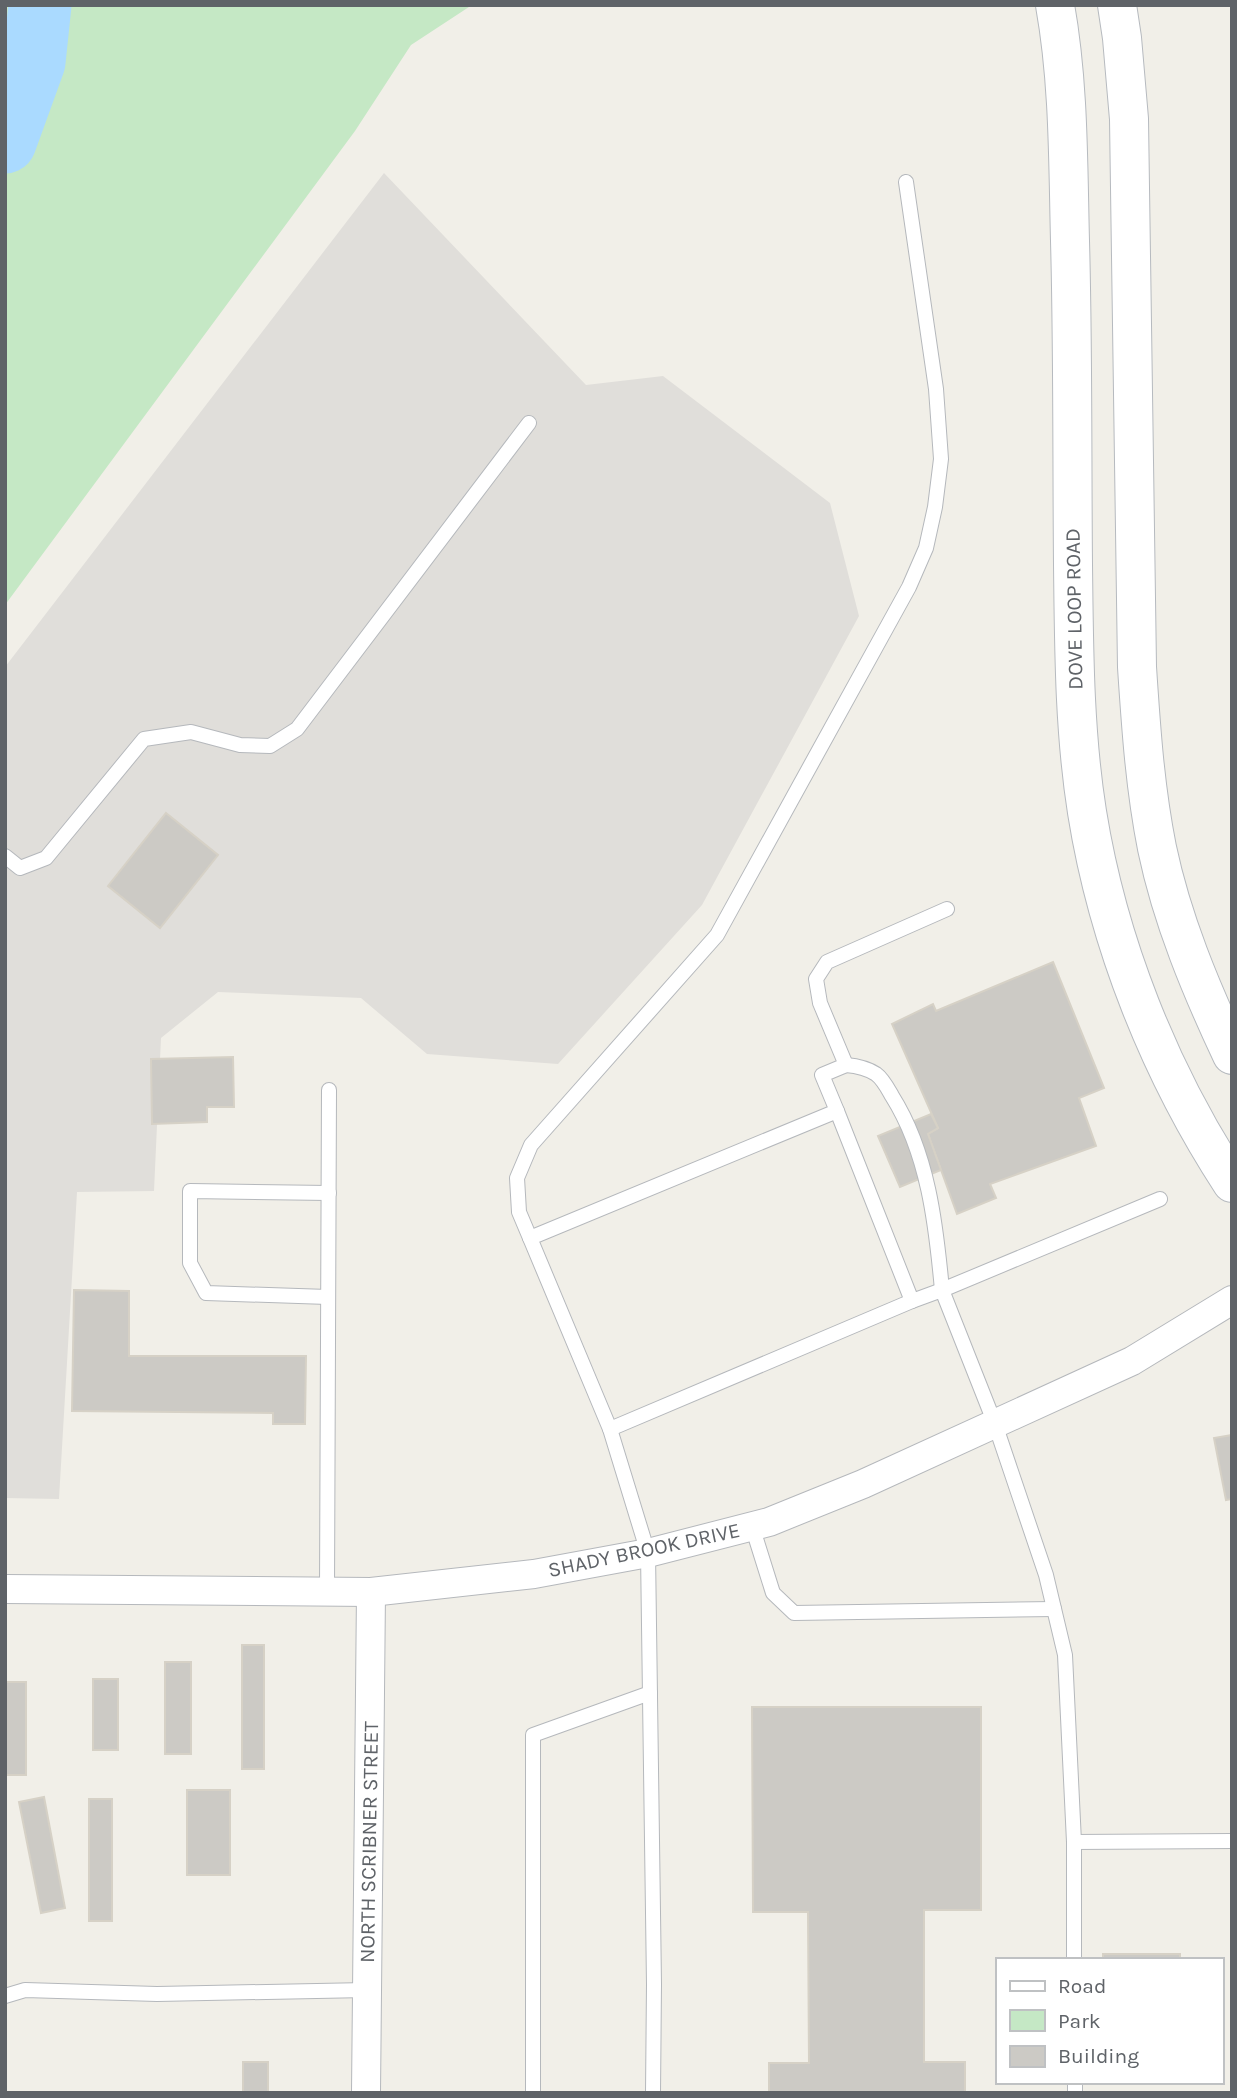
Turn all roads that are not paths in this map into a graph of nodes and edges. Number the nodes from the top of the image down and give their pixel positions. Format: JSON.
{"nodes":[{"id":1,"x":1055,"y":5,"type":"edge"},
{"id":2,"x":1117,"y":5,"type":"edge"},
{"id":3,"x":906,"y":182,"type":"dead end"},
{"id":4,"x":529,"y":423,"type":"dead end"},
{"id":5,"x":5,"y":856,"type":"edge"},
{"id":6,"x":947,"y":909,"type":"dead end"},
{"id":7,"x":1232,"y":1055,"type":"edge"},
{"id":8,"x":846,"y":1065,"type":"junction"},
{"id":9,"x":329,"y":1090,"type":"dead end"},
{"id":10,"x":837,"y":1111,"type":"junction"},
{"id":11,"x":1232,"y":1183,"type":"edge"},
{"id":12,"x":329,"y":1193,"type":"junction"},
{"id":13,"x":1160,"y":1199,"type":"dead end"},
{"id":14,"x":530,"y":1238,"type":"junction"},
{"id":15,"x":942,"y":1290,"type":"junction"},
{"id":16,"x":328,"y":1297,"type":"junction"},
{"id":17,"x":1232,"y":1300,"type":"edge"},
{"id":18,"x":912,"y":1301,"type":"junction"},
{"id":19,"x":995,"y":1424,"type":"junction"},
{"id":20,"x":610,"y":1429,"type":"junction"},
{"id":21,"x":752,"y":1526,"type":"junction"},
{"id":22,"x":648,"y":1553,"type":"junction"},
{"id":23,"x":5,"y":1589,"type":"edge"},
{"id":24,"x":327,"y":1591,"type":"junction"},
{"id":25,"x":371,"y":1592,"type":"junction"},
{"id":26,"x":1054,"y":1609,"type":"junction"},
{"id":27,"x":649,"y":1693,"type":"junction"},
{"id":28,"x":1232,"y":1841,"type":"edge"},
{"id":29,"x":1074,"y":1842,"type":"junction"},
{"id":30,"x":1074,"y":1958,"type":"edge"},
{"id":31,"x":367,"y":1990,"type":"junction"},
{"id":32,"x":5,"y":1996,"type":"edge"},
{"id":33,"x":366,"y":2093,"type":"edge"},
{"id":34,"x":533,"y":2093,"type":"edge"},
{"id":35,"x":653,"y":2093,"type":"edge"}],
"edges":[{"from":1,"to":11,"type":"main road","name":"DOVE LOOP ROAD"},
{"from":2,"to":7,"type":"main road"},
{"from":3,"to":14,"type":"lane"},
{"from":4,"to":5,"type":"lane"},
{"from":6,"to":8,"type":"lane"},
{"from":8,"to":10,"type":"lane"},
{"from":8,"to":15,"type":"lane"},
{"from":9,"to":12,"type":"lane"},
{"from":10,"to":14,"type":"lane"},
{"from":10,"to":18,"type":"lane"},
{"from":12,"to":16,"type":"lane"},
{"from":12,"to":16,"type":"lane"},
{"from":13,"to":15,"type":"lane"},
{"from":14,"to":20,"type":"lane"},
{"from":15,"to":18,"type":"lane"},
{"from":15,"to":19,"type":"lane"},
{"from":16,"to":24,"type":"lane"},
{"from":17,"to":19,"type":"street","name":"SHADY BROOK DRIVE"},
{"from":18,"to":20,"type":"lane"},
{"from":19,"to":21,"type":"street","name":"SHADY BROOK DRIVE"},
{"from":19,"to":26,"type":"lane"},
{"from":20,"to":22,"type":"lane"},
{"from":21,"to":22,"type":"street","name":"SHADY BROOK DRIVE"},
{"from":21,"to":26,"type":"lane"},
{"from":22,"to":25,"type":"street","name":"SHADY BROOK DRIVE"},
{"from":22,"to":27,"type":"lane"},
{"from":23,"to":24,"type":"street","name":"SHADY BROOK DRIVE"},
{"from":24,"to":25,"type":"street","name":"SHADY BROOK DRIVE"},
{"from":25,"to":31,"type":"street","name":"NORTH SCRIBNER STREET"},
{"from":26,"to":29,"type":"lane"},
{"from":27,"to":34,"type":"lane"},
{"from":27,"to":35,"type":"lane"},
{"from":28,"to":29,"type":"lane"},
{"from":29,"to":30,"type":"lane"},
{"from":31,"to":32,"type":"lane"},
{"from":31,"to":33,"type":"street","name":"NORTH SCRIBNER STREET"}]}
